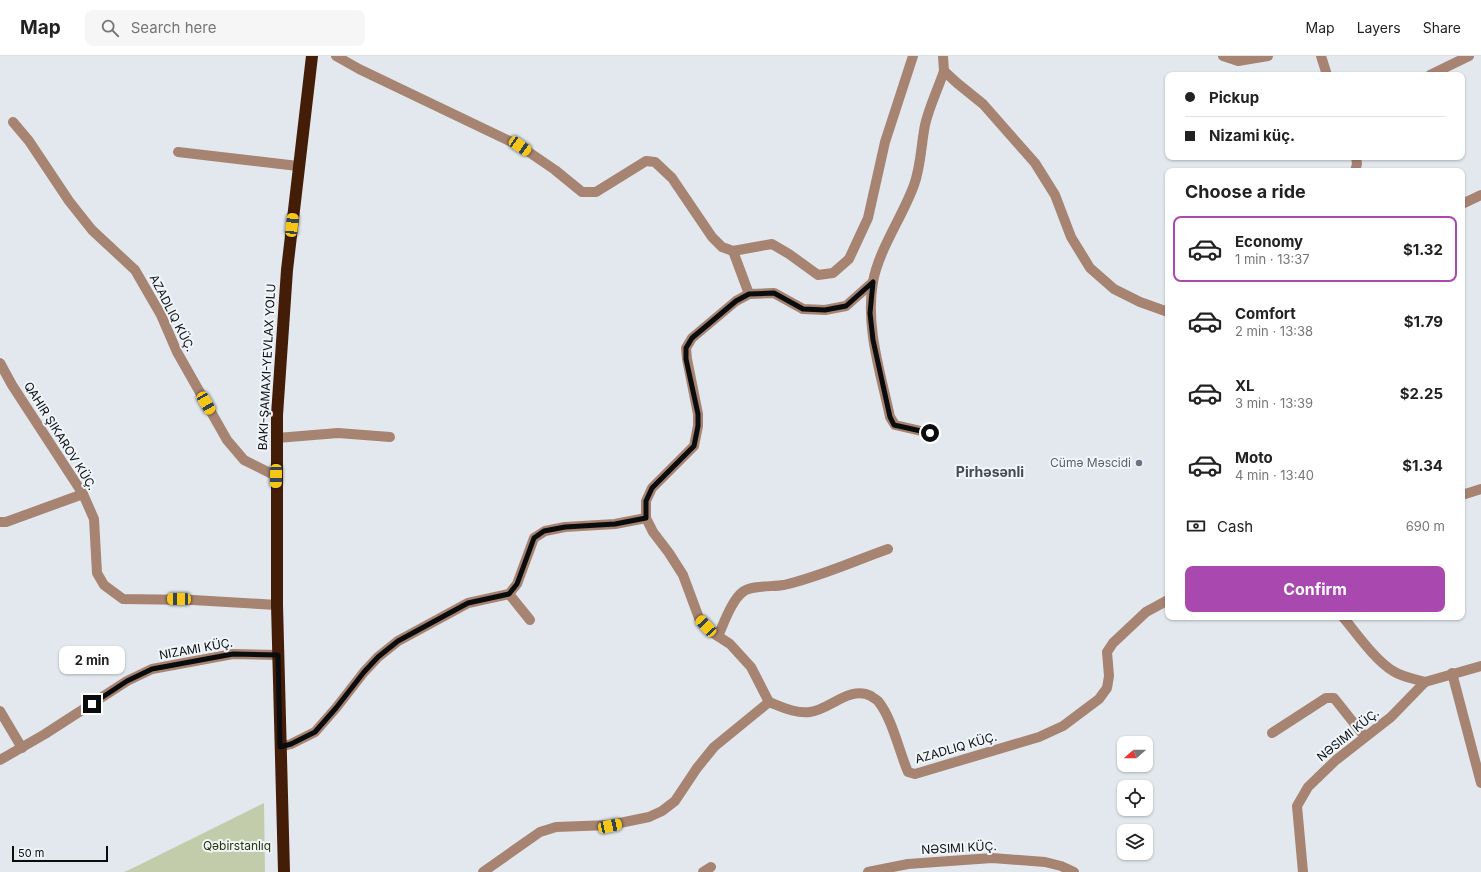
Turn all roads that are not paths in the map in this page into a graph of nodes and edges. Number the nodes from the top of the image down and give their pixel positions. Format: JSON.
{"nodes":[{"id":1,"x":312,"y":56,"type":"edge"},
{"id":2,"x":336,"y":56,"type":"edge"},
{"id":3,"x":913,"y":56,"type":"edge"},
{"id":4,"x":943,"y":56,"type":"edge"},
{"id":5,"x":1223,"y":56,"type":"edge"},
{"id":6,"x":1268,"y":56,"type":"edge"},
{"id":7,"x":1321,"y":56,"type":"edge"},
{"id":8,"x":1469,"y":56,"type":"edge"},
{"id":9,"x":944,"y":71,"type":"junction"},
{"id":10,"x":1326,"y":72,"type":"edge"},
{"id":11,"x":1436,"y":72,"type":"edge"},
{"id":12,"x":13,"y":122,"type":"dead end"},
{"id":13,"x":178,"y":152,"type":"dead end"},
{"id":14,"x":298,"y":166,"type":"junction"},
{"id":15,"x":1481,"y":195,"type":"edge"},
{"id":16,"x":1465,"y":203,"type":"edge"},
{"id":17,"x":733,"y":250,"type":"junction"},
{"id":18,"x":873,"y":282,"type":"junction"},
{"id":19,"x":749,"y":294,"type":"junction"},
{"id":20,"x":1165,"y":311,"type":"edge"},
{"id":21,"x":0,"y":363,"type":"edge"},
{"id":22,"x":930,"y":433,"type":"dead end"},
{"id":23,"x":390,"y":437,"type":"dead end"},
{"id":24,"x":277,"y":438,"type":"junction"},
{"id":25,"x":276,"y":476,"type":"junction"},
{"id":26,"x":1481,"y":489,"type":"edge"},
{"id":27,"x":83,"y":494,"type":"junction"},
{"id":28,"x":1465,"y":494,"type":"edge"},
{"id":29,"x":646,"y":518,"type":"junction"},
{"id":30,"x":0,"y":522,"type":"edge"},
{"id":31,"x":888,"y":549,"type":"dead end"},
{"id":32,"x":509,"y":594,"type":"junction"},
{"id":33,"x":1165,"y":602,"type":"edge"},
{"id":34,"x":277,"y":605,"type":"junction"},
{"id":35,"x":530,"y":620,"type":"dead end"},
{"id":36,"x":1345,"y":620,"type":"edge"},
{"id":37,"x":718,"y":636,"type":"junction"},
{"id":38,"x":278,"y":655,"type":"junction"},
{"id":39,"x":1481,"y":666,"type":"edge"},
{"id":40,"x":1452,"y":673,"type":"junction"},
{"id":41,"x":1426,"y":682,"type":"junction"},
{"id":42,"x":769,"y":702,"type":"junction"},
{"id":43,"x":0,"y":711,"type":"edge"},
{"id":44,"x":1272,"y":733,"type":"dead end"},
{"id":45,"x":1365,"y":738,"type":"junction"},
{"id":46,"x":280,"y":747,"type":"junction"},
{"id":47,"x":22,"y":748,"type":"junction"},
{"id":48,"x":0,"y":760,"type":"edge"},
{"id":49,"x":1481,"y":783,"type":"edge"},
{"id":50,"x":284,"y":872,"type":"edge"},
{"id":51,"x":483,"y":872,"type":"edge"},
{"id":52,"x":868,"y":872,"type":"edge"},
{"id":53,"x":1074,"y":872,"type":"edge"},
{"id":54,"x":1303,"y":872,"type":"edge"}],
"edges":[{"from":1,"to":14,"type":"highway"},
{"from":2,"to":17,"type":"street"},
{"from":3,"to":17,"type":"street"},
{"from":4,"to":9,"type":"street"},
{"from":5,"to":6,"type":"street"},
{"from":7,"to":10,"type":"street"},
{"from":8,"to":11,"type":"street"},
{"from":9,"to":18,"type":"street"},
{"from":9,"to":20,"type":"street"},
{"from":12,"to":25,"type":"street"},
{"from":13,"to":14,"type":"street"},
{"from":14,"to":24,"type":"highway"},
{"from":15,"to":16,"type":"street"},
{"from":17,"to":19,"type":"street"},
{"from":18,"to":19,"type":"street"},
{"from":18,"to":22,"type":"street"},
{"from":19,"to":29,"type":"street"},
{"from":21,"to":27,"type":"street","name":"QAHIR ŞIKAROV KÜÇ."},
{"from":23,"to":24,"type":"street"},
{"from":24,"to":25,"type":"highway"},
{"from":25,"to":34,"type":"highway"},
{"from":26,"to":28,"type":"street"},
{"from":27,"to":30,"type":"street"},
{"from":27,"to":34,"type":"street","name":"QAHIR ŞIKAROV KÜÇ."},
{"from":29,"to":32,"type":"street"},
{"from":29,"to":37,"type":"street"},
{"from":31,"to":37,"type":"street"},
{"from":32,"to":35,"type":"street"},
{"from":32,"to":46,"type":"street"},
{"from":33,"to":42,"type":"street"},
{"from":34,"to":38,"type":"highway"},
{"from":36,"to":41,"type":"street"},
{"from":37,"to":42,"type":"street"},
{"from":38,"to":46,"type":"highway"},
{"from":38,"to":47,"type":"street","name":"NIZAMI KÜÇ."},
{"from":39,"to":40,"type":"street","name":"NƏSIMI KÜÇ."},
{"from":40,"to":41,"type":"street","name":"NƏSIMI KÜÇ."},
{"from":40,"to":49,"type":"street"},
{"from":41,"to":45,"type":"street","name":"NƏSIMI KÜÇ."},
{"from":42,"to":51,"type":"street"},
{"from":43,"to":47,"type":"street"},
{"from":44,"to":45,"type":"street"},
{"from":45,"to":54,"type":"street","name":"NƏSIMI KÜÇ."},
{"from":46,"to":50,"type":"highway"},
{"from":47,"to":48,"type":"street","name":"NIZAMI KÜÇ."},
{"from":52,"to":53,"type":"street","name":"NƏSIMI KÜÇ."}]}
